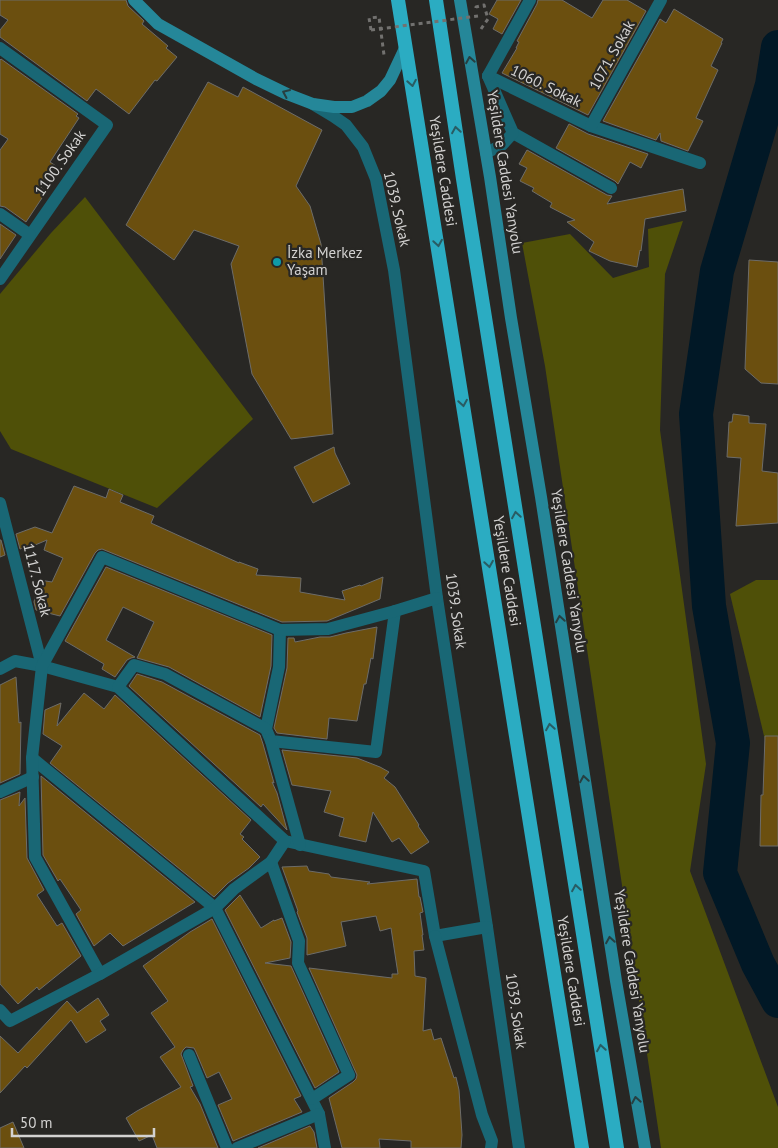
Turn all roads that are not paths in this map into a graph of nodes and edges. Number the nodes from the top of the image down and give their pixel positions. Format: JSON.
{"nodes":[{"id":1,"x":134,"y":0,"type":"edge"},
{"id":2,"x":398,"y":0,"type":"edge"},
{"id":3,"x":436,"y":0,"type":"edge"},
{"id":4,"x":460,"y":0,"type":"edge"},
{"id":5,"x":530,"y":0,"type":"edge"},
{"id":6,"x":661,"y":0,"type":"edge"},
{"id":7,"x":406,"y":46,"type":"junction"},
{"id":8,"x":0,"y":48,"type":"edge"},
{"id":9,"x":488,"y":76,"type":"junction"},
{"id":10,"x":313,"y":104,"type":"junction"},
{"id":11,"x":352,"y":108,"type":"junction"},
{"id":12,"x":346,"y":124,"type":"junction"},
{"id":13,"x":592,"y":126,"type":"junction"},
{"id":14,"x":513,"y":133,"type":"junction"},
{"id":15,"x":486,"y":153,"type":"junction"},
{"id":16,"x":700,"y":163,"type":"dead end"},
{"id":17,"x":611,"y":188,"type":"dead end"},
{"id":18,"x":0,"y":214,"type":"edge"},
{"id":19,"x":30,"y":235,"type":"junction"},
{"id":20,"x":0,"y":278,"type":"edge"},
{"id":21,"x":0,"y":503,"type":"edge"},
{"id":22,"x":437,"y":598,"type":"junction"},
{"id":23,"x":395,"y":611,"type":"junction"},
{"id":24,"x":280,"y":630,"type":"junction"},
{"id":25,"x":42,"y":666,"type":"junction"},
{"id":26,"x":0,"y":669,"type":"edge"},
{"id":27,"x":118,"y":687,"type":"junction"},
{"id":28,"x":269,"y":735,"type":"junction"},
{"id":29,"x":32,"y":758,"type":"junction"},
{"id":30,"x":33,"y":777,"type":"junction"},
{"id":31,"x":0,"y":792,"type":"edge"},
{"id":32,"x":285,"y":841,"type":"junction"},
{"id":33,"x":300,"y":844,"type":"junction"},
{"id":34,"x":271,"y":862,"type":"junction"},
{"id":35,"x":215,"y":908,"type":"junction"},
{"id":36,"x":487,"y":927,"type":"junction"},
{"id":37,"x":435,"y":936,"type":"junction"},
{"id":38,"x":100,"y":974,"type":"junction"},
{"id":39,"x":0,"y":1010,"type":"edge"},
{"id":40,"x":189,"y":1055,"type":"dead end"},
{"id":41,"x":312,"y":1098,"type":"junction"},
{"id":42,"x":319,"y":1114,"type":"junction"},
{"id":43,"x":227,"y":1148,"type":"edge"},
{"id":44,"x":237,"y":1148,"type":"edge"},
{"id":45,"x":325,"y":1148,"type":"edge"},
{"id":46,"x":491,"y":1148,"type":"edge"},
{"id":47,"x":519,"y":1148,"type":"edge"},
{"id":48,"x":582,"y":1148,"type":"edge"},
{"id":49,"x":617,"y":1148,"type":"edge"},
{"id":50,"x":645,"y":1148,"type":"edge"}],
"edges":[{"from":10,"to":1,"type":"main road","name":"1039. Sokak","one_way":true},
{"from":2,"to":7,"type":"highway","name":"Yeşildere Caddesi"},
{"from":49,"to":3,"type":"highway","name":"Yeşildere Caddesi","one_way":true},
{"from":15,"to":4,"type":"main road","name":"Yeşildere Caddesi Yanyolu","one_way":true},
{"from":5,"to":9,"type":"street"},
{"from":6,"to":13,"type":"street","name":"1071. Sokak"},
{"from":7,"to":11,"type":"main road"},
{"from":7,"to":48,"type":"highway","name":"Yeşildere Caddesi","one_way":true},
{"from":8,"to":19,"type":"street","name":"1100. Sokak"},
{"from":9,"to":13,"type":"street","name":"1060. Sokak"},
{"from":9,"to":14,"type":"street","name":"1060. Sokak"},
{"from":10,"to":11,"type":"main road","name":"1039. Sokak"},
{"from":10,"to":12,"type":"street","name":"1039. Sokak"},
{"from":11,"to":12,"type":"street"},
{"from":12,"to":22,"type":"street","name":"1039. Sokak"},
{"from":13,"to":16,"type":"street","name":"1060. Sokak"},
{"from":14,"to":15,"type":"street"},
{"from":14,"to":17,"type":"street"},
{"from":50,"to":15,"type":"main road","name":"Yeşildere Caddesi Yanyolu","one_way":true},
{"from":18,"to":19,"type":"street"},
{"from":19,"to":20,"type":"street","name":"1100. Sokak"},
{"from":21,"to":25,"type":"street","name":"1117. Sokak"},
{"from":22,"to":23,"type":"street"},
{"from":22,"to":36,"type":"street","name":"1039. Sokak"},
{"from":23,"to":24,"type":"street"},
{"from":23,"to":28,"type":"street"},
{"from":24,"to":25,"type":"street"},
{"from":24,"to":28,"type":"street"},
{"from":25,"to":26,"type":"street"},
{"from":25,"to":27,"type":"street"},
{"from":25,"to":29,"type":"street"},
{"from":27,"to":28,"type":"street"},
{"from":27,"to":32,"type":"street"},
{"from":28,"to":33,"type":"street"},
{"from":29,"to":30,"type":"street"},
{"from":29,"to":35,"type":"street"},
{"from":30,"to":31,"type":"street"},
{"from":30,"to":38,"type":"street"},
{"from":32,"to":33,"type":"street"},
{"from":32,"to":34,"type":"street"},
{"from":33,"to":37,"type":"street"},
{"from":34,"to":35,"type":"street"},
{"from":34,"to":41,"type":"street"},
{"from":35,"to":38,"type":"street"},
{"from":35,"to":41,"type":"street"},
{"from":36,"to":37,"type":"street"},
{"from":36,"to":47,"type":"street","name":"1039. Sokak"},
{"from":37,"to":46,"type":"street"},
{"from":38,"to":39,"type":"street"},
{"from":40,"to":43,"type":"street"},
{"from":41,"to":42,"type":"street"},
{"from":42,"to":44,"type":"street"},
{"from":42,"to":45,"type":"street"}]}
